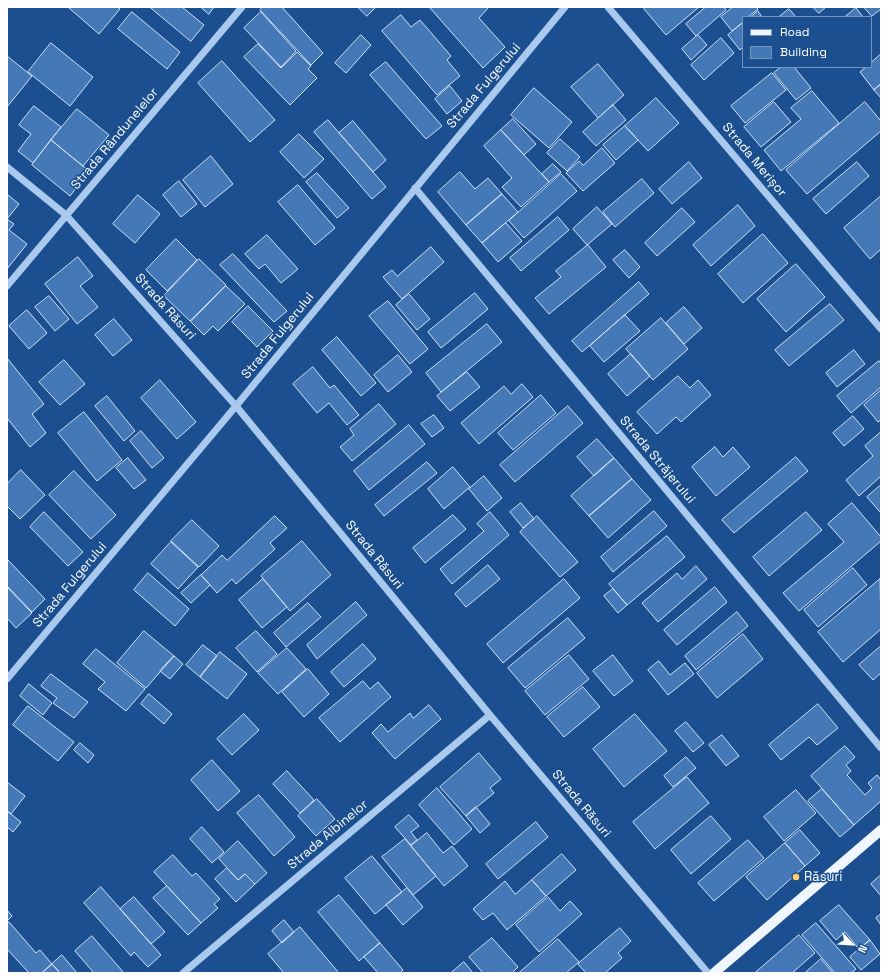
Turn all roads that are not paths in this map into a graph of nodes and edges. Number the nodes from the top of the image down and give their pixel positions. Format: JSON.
{"nodes":[{"id":1,"x":242,"y":7,"type":"edge"},
{"id":2,"x":565,"y":7,"type":"edge"},
{"id":3,"x":608,"y":7,"type":"edge"},
{"id":4,"x":7,"y":166,"type":"edge"},
{"id":5,"x":415,"y":188,"type":"junction"},
{"id":6,"x":66,"y":215,"type":"junction"},
{"id":7,"x":7,"y":286,"type":"edge"},
{"id":8,"x":881,"y":329,"type":"edge"},
{"id":9,"x":236,"y":406,"type":"junction"},
{"id":10,"x":7,"y":679,"type":"edge"},
{"id":11,"x":490,"y":715,"type":"junction"},
{"id":12,"x":881,"y":748,"type":"edge"},
{"id":13,"x":881,"y":830,"type":"edge"},
{"id":14,"x":183,"y":973,"type":"edge"},
{"id":15,"x":708,"y":973,"type":"edge"},
{"id":16,"x":714,"y":973,"type":"edge"}],
"edges":[{"from":1,"to":6,"type":"street","name":"Strada Rândunelelor"},
{"from":2,"to":5,"type":"street","name":"Strada Fulgerului"},
{"from":3,"to":8,"type":"street","name":"Strada Merișor"},
{"from":4,"to":6,"type":"street","name":"Strada Răsuri"},
{"from":5,"to":9,"type":"street","name":"Strada Fulgerului"},
{"from":5,"to":12,"type":"street","name":"Strada Străjerului"},
{"from":6,"to":7,"type":"street","name":"Strada Rândunelelor"},
{"from":6,"to":9,"type":"street","name":"Strada Răsuri"},
{"from":9,"to":10,"type":"street","name":"Strada Fulgerului"},
{"from":9,"to":11,"type":"street","name":"Strada Răsuri"},
{"from":11,"to":14,"type":"street","name":"Strada Albinelor"},
{"from":11,"to":15,"type":"street","name":"Strada Răsuri"},
{"from":13,"to":16,"type":"main road"}]}
